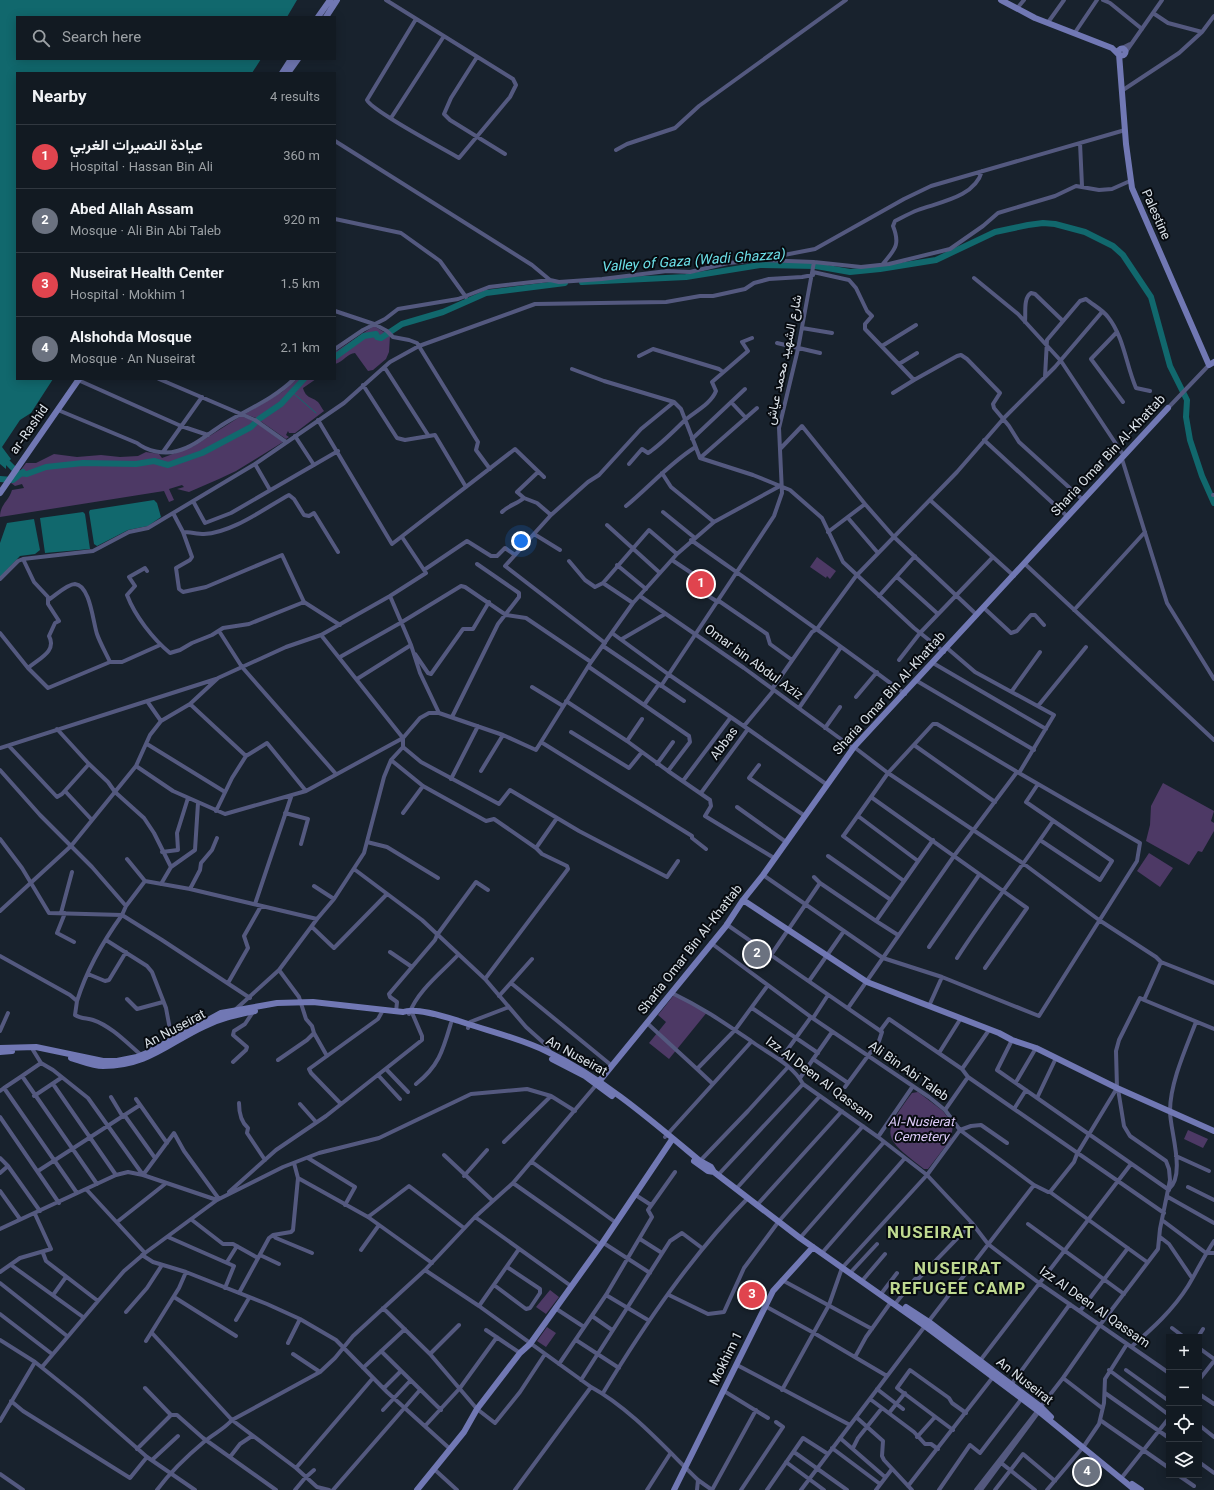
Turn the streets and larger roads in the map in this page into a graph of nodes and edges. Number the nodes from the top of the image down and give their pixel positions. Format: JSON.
{"nodes":[{"id":1,"x":330,"y":0,"type":"edge"},
{"id":2,"x":337,"y":0,"type":"edge"},
{"id":3,"x":386,"y":0,"type":"edge"},
{"id":4,"x":846,"y":0,"type":"edge"},
{"id":5,"x":1001,"y":0,"type":"edge"},
{"id":6,"x":1009,"y":0,"type":"edge"},
{"id":7,"x":1024,"y":0,"type":"edge"},
{"id":8,"x":1064,"y":0,"type":"edge"},
{"id":9,"x":1097,"y":0,"type":"edge"},
{"id":10,"x":1103,"y":0,"type":"edge"},
{"id":11,"x":1162,"y":0,"type":"edge"},
{"id":12,"x":1019,"y":6,"type":"junction"},
{"id":13,"x":1153,"y":13,"type":"junction"},
{"id":14,"x":319,"y":16,"type":"edge"},
{"id":15,"x":327,"y":16,"type":"edge"},
{"id":16,"x":1214,"y":16,"type":"edge"},
{"id":17,"x":416,"y":19,"type":"junction"},
{"id":18,"x":1049,"y":21,"type":"junction"},
{"id":19,"x":1142,"y":29,"type":"junction"},
{"id":20,"x":1076,"y":31,"type":"junction"},
{"id":21,"x":1202,"y":32,"type":"junction"},
{"id":22,"x":444,"y":36,"type":"junction"},
{"id":23,"x":1121,"y":52,"type":"junction"},
{"id":24,"x":477,"y":57,"type":"junction"},
{"id":25,"x":290,"y":60,"type":"edge"},
{"id":26,"x":297,"y":60,"type":"edge"},
{"id":27,"x":283,"y":72,"type":"edge"},
{"id":28,"x":289,"y":72,"type":"edge"},
{"id":29,"x":1123,"y":90,"type":"junction"},
{"id":30,"x":391,"y":118,"type":"junction"},
{"id":31,"x":1125,"y":130,"type":"junction"},
{"id":32,"x":478,"y":136,"type":"junction"},
{"id":33,"x":336,"y":142,"type":"edge"},
{"id":34,"x":1080,"y":143,"type":"junction"},
{"id":35,"x":616,"y":150,"type":"dead end"},
{"id":36,"x":505,"y":154,"type":"dead end"},
{"id":37,"x":982,"y":171,"type":"junction"},
{"id":38,"x":1130,"y":181,"type":"junction"},
{"id":39,"x":1082,"y":186,"type":"dead end"},
{"id":40,"x":336,"y":219,"type":"edge"},
{"id":41,"x":777,"y":260,"type":"junction"},
{"id":42,"x":882,"y":265,"type":"junction"},
{"id":43,"x":814,"y":268,"type":"junction"},
{"id":44,"x":974,"y":278,"type":"dead end"},
{"id":45,"x":550,"y":280,"type":"junction"},
{"id":46,"x":466,"y":297,"type":"junction"},
{"id":47,"x":336,"y":311,"type":"edge"},
{"id":48,"x":1102,"y":312,"type":"junction"},
{"id":49,"x":1063,"y":321,"type":"junction"},
{"id":50,"x":1025,"y":322,"type":"junction"},
{"id":51,"x":374,"y":324,"type":"junction"},
{"id":52,"x":916,"y":325,"type":"dead end"},
{"id":53,"x":802,"y":328,"type":"junction"},
{"id":54,"x":832,"y":333,"type":"dead end"},
{"id":55,"x":1116,"y":333,"type":"junction"},
{"id":56,"x":752,"y":338,"type":"dead end"},
{"id":57,"x":776,"y":343,"type":"dead end"},
{"id":58,"x":1046,"y":345,"type":"junction"},
{"id":59,"x":419,"y":346,"type":"junction"},
{"id":60,"x":882,"y":346,"type":"junction"},
{"id":61,"x":336,"y":348,"type":"edge"},
{"id":62,"x":798,"y":349,"type":"junction"},
{"id":63,"x":918,"y":353,"type":"dead end"},
{"id":64,"x":820,"y":354,"type":"dead end"},
{"id":65,"x":639,"y":356,"type":"dead end"},
{"id":66,"x":1061,"y":361,"type":"junction"},
{"id":67,"x":899,"y":364,"type":"junction"},
{"id":68,"x":1212,"y":364,"type":"edge"},
{"id":69,"x":384,"y":368,"type":"junction"},
{"id":70,"x":572,"y":369,"type":"dead end"},
{"id":71,"x":723,"y":372,"type":"junction"},
{"id":72,"x":1044,"y":378,"type":"junction"},
{"id":73,"x":78,"y":380,"type":"edge"},
{"id":74,"x":161,"y":380,"type":"edge"},
{"id":75,"x":293,"y":380,"type":"edge"},
{"id":76,"x":914,"y":380,"type":"junction"},
{"id":77,"x":363,"y":386,"type":"junction"},
{"id":78,"x":746,"y":389,"type":"dead end"},
{"id":79,"x":1150,"y":391,"type":"dead end"},
{"id":80,"x":893,"y":393,"type":"dead end"},
{"id":81,"x":202,"y":397,"type":"junction"},
{"id":82,"x":674,"y":402,"type":"junction"},
{"id":83,"x":731,"y":402,"type":"junction"},
{"id":84,"x":1123,"y":402,"type":"dead end"},
{"id":85,"x":757,"y":408,"type":"dead end"},
{"id":86,"x":1168,"y":408,"type":"joint"},
{"id":87,"x":58,"y":410,"type":"junction"},
{"id":88,"x":241,"y":414,"type":"junction"},
{"id":89,"x":746,"y":418,"type":"junction"},
{"id":90,"x":1004,"y":418,"type":"junction"},
{"id":91,"x":318,"y":420,"type":"junction"},
{"id":92,"x":685,"y":420,"type":"junction"},
{"id":93,"x":181,"y":426,"type":"junction"},
{"id":94,"x":208,"y":435,"type":"junction"},
{"id":95,"x":428,"y":435,"type":"junction"},
{"id":96,"x":295,"y":436,"type":"junction"},
{"id":97,"x":692,"y":439,"type":"junction"},
{"id":98,"x":984,"y":440,"type":"junction"},
{"id":99,"x":286,"y":442,"type":"junction"},
{"id":100,"x":694,"y":448,"type":"junction"},
{"id":101,"x":781,"y":448,"type":"junction"},
{"id":102,"x":338,"y":451,"type":"junction"},
{"id":103,"x":163,"y":452,"type":"junction"},
{"id":104,"x":700,"y":458,"type":"junction"},
{"id":105,"x":1123,"y":458,"type":"junction"},
{"id":106,"x":255,"y":464,"type":"junction"},
{"id":107,"x":629,"y":464,"type":"dead end"},
{"id":108,"x":314,"y":465,"type":"junction"},
{"id":109,"x":490,"y":469,"type":"junction"},
{"id":110,"x":538,"y":472,"type":"junction"},
{"id":111,"x":662,"y":473,"type":"junction"},
{"id":112,"x":544,"y":477,"type":"dead end"},
{"id":113,"x":466,"y":486,"type":"junction"},
{"id":114,"x":780,"y":486,"type":"junction"},
{"id":115,"x":2,"y":490,"type":"edge"},
{"id":116,"x":270,"y":490,"type":"junction"},
{"id":117,"x":524,"y":498,"type":"junction"},
{"id":118,"x":930,"y":500,"type":"junction"},
{"id":119,"x":1083,"y":500,"type":"junction"},
{"id":120,"x":193,"y":501,"type":"junction"},
{"id":121,"x":865,"y":504,"type":"junction"},
{"id":122,"x":626,"y":506,"type":"dead end"},
{"id":123,"x":502,"y":512,"type":"dead end"},
{"id":124,"x":663,"y":512,"type":"dead end"},
{"id":125,"x":173,"y":513,"type":"junction"},
{"id":126,"x":551,"y":515,"type":"junction"},
{"id":127,"x":1068,"y":517,"type":"junction"},
{"id":128,"x":848,"y":518,"type":"junction"},
{"id":129,"x":714,"y":522,"type":"junction"},
{"id":130,"x":607,"y":525,"type":"dead end"},
{"id":131,"x":183,"y":532,"type":"junction"},
{"id":132,"x":828,"y":532,"type":"junction"},
{"id":133,"x":1145,"y":532,"type":"junction"},
{"id":134,"x":534,"y":534,"type":"junction"},
{"id":135,"x":402,"y":537,"type":"junction"},
{"id":136,"x":894,"y":537,"type":"junction"},
{"id":137,"x":693,"y":539,"type":"junction"},
{"id":138,"x":632,"y":549,"type":"junction"},
{"id":139,"x":560,"y":550,"type":"dead end"},
{"id":140,"x":338,"y":552,"type":"dead end"},
{"id":141,"x":878,"y":553,"type":"junction"},
{"id":142,"x":677,"y":554,"type":"junction"},
{"id":143,"x":515,"y":555,"type":"junction"},
{"id":144,"x":915,"y":556,"type":"junction"},
{"id":145,"x":993,"y":556,"type":"junction"},
{"id":146,"x":23,"y":559,"type":"junction"},
{"id":147,"x":672,"y":560,"type":"junction"},
{"id":148,"x":569,"y":561,"type":"dead end"},
{"id":149,"x":477,"y":564,"type":"dead end"},
{"id":150,"x":617,"y":564,"type":"junction"},
{"id":151,"x":1025,"y":564,"type":"junction"},
{"id":152,"x":424,"y":570,"type":"junction"},
{"id":153,"x":147,"y":571,"type":"dead end"},
{"id":154,"x":660,"y":573,"type":"junction"},
{"id":155,"x":737,"y":573,"type":"junction"},
{"id":156,"x":856,"y":576,"type":"junction"},
{"id":157,"x":897,"y":576,"type":"junction"},
{"id":158,"x":1014,"y":576,"type":"junction"},
{"id":159,"x":0,"y":579,"type":"edge"},
{"id":160,"x":603,"y":582,"type":"junction"},
{"id":161,"x":646,"y":589,"type":"junction"},
{"id":162,"x":390,"y":596,"type":"junction"},
{"id":163,"x":640,"y":596,"type":"junction"},
{"id":164,"x":879,"y":596,"type":"junction"},
{"id":165,"x":956,"y":596,"type":"junction"},
{"id":166,"x":48,"y":600,"type":"junction"},
{"id":167,"x":304,"y":602,"type":"junction"},
{"id":168,"x":489,"y":602,"type":"junction"},
{"id":169,"x":718,"y":602,"type":"junction"},
{"id":170,"x":633,"y":603,"type":"junction"},
{"id":171,"x":984,"y":608,"type":"junction"},
{"id":172,"x":1074,"y":610,"type":"junction"},
{"id":173,"x":666,"y":614,"type":"junction"},
{"id":174,"x":938,"y":614,"type":"junction"},
{"id":175,"x":506,"y":615,"type":"junction"},
{"id":176,"x":977,"y":615,"type":"junction"},
{"id":177,"x":402,"y":622,"type":"junction"},
{"id":178,"x":340,"y":625,"type":"junction"},
{"id":179,"x":1044,"y":625,"type":"dead end"},
{"id":180,"x":817,"y":629,"type":"junction"},
{"id":181,"x":219,"y":631,"type":"junction"},
{"id":182,"x":0,"y":633,"type":"edge"},
{"id":183,"x":612,"y":633,"type":"junction"},
{"id":184,"x":920,"y":633,"type":"junction"},
{"id":185,"x":696,"y":634,"type":"junction"},
{"id":186,"x":321,"y":635,"type":"junction"},
{"id":187,"x":622,"y":639,"type":"junction"},
{"id":188,"x":160,"y":645,"type":"junction"},
{"id":189,"x":411,"y":645,"type":"junction"},
{"id":190,"x":604,"y":645,"type":"junction"},
{"id":191,"x":842,"y":647,"type":"junction"},
{"id":192,"x":1086,"y":647,"type":"dead end"},
{"id":193,"x":945,"y":650,"type":"junction"},
{"id":194,"x":1040,"y":652,"type":"dead end"},
{"id":195,"x":414,"y":653,"type":"junction"},
{"id":196,"x":340,"y":657,"type":"junction"},
{"id":197,"x":792,"y":660,"type":"junction"},
{"id":198,"x":899,"y":660,"type":"dead end"},
{"id":199,"x":110,"y":662,"type":"junction"},
{"id":200,"x":591,"y":662,"type":"junction"},
{"id":201,"x":933,"y":663,"type":"junction"},
{"id":202,"x":242,"y":666,"type":"junction"},
{"id":203,"x":589,"y":667,"type":"junction"},
{"id":204,"x":28,"y":668,"type":"junction"},
{"id":205,"x":877,"y":672,"type":"junction"},
{"id":206,"x":668,"y":674,"type":"junction"},
{"id":207,"x":218,"y":678,"type":"junction"},
{"id":208,"x":357,"y":678,"type":"junction"},
{"id":209,"x":1214,"y":679,"type":"edge"},
{"id":210,"x":917,"y":681,"type":"junction"},
{"id":211,"x":660,"y":685,"type":"junction"},
{"id":212,"x":532,"y":686,"type":"dead end"},
{"id":213,"x":773,"y":689,"type":"junction"},
{"id":214,"x":1012,"y":691,"type":"junction"},
{"id":215,"x":905,"y":694,"type":"junction"},
{"id":216,"x":856,"y":696,"type":"dead end"},
{"id":217,"x":147,"y":701,"type":"junction"},
{"id":218,"x":684,"y":701,"type":"dead end"},
{"id":219,"x":564,"y":703,"type":"junction"},
{"id":220,"x":190,"y":704,"type":"junction"},
{"id":221,"x":644,"y":705,"type":"junction"},
{"id":222,"x":1038,"y":706,"type":"junction"},
{"id":223,"x":840,"y":707,"type":"dead end"},
{"id":224,"x":799,"y":708,"type":"junction"},
{"id":225,"x":439,"y":713,"type":"junction"},
{"id":226,"x":452,"y":717,"type":"junction"},
{"id":227,"x":731,"y":717,"type":"junction"},
{"id":228,"x":642,"y":719,"type":"dead end"},
{"id":229,"x":161,"y":721,"type":"junction"},
{"id":230,"x":478,"y":726,"type":"junction"},
{"id":231,"x":746,"y":728,"type":"junction"},
{"id":232,"x":825,"y":728,"type":"junction"},
{"id":233,"x":57,"y":729,"type":"junction"},
{"id":234,"x":1046,"y":729,"type":"junction"},
{"id":235,"x":571,"y":732,"type":"dead end"},
{"id":236,"x":503,"y":735,"type":"junction"},
{"id":237,"x":403,"y":738,"type":"junction"},
{"id":238,"x":1214,"y":740,"type":"edge"},
{"id":239,"x":627,"y":741,"type":"junction"},
{"id":240,"x":541,"y":742,"type":"junction"},
{"id":241,"x":674,"y":742,"type":"dead end"},
{"id":242,"x":147,"y":744,"type":"junction"},
{"id":243,"x":914,"y":744,"type":"junction"},
{"id":244,"x":9,"y":746,"type":"junction"},
{"id":245,"x":403,"y":747,"type":"junction"},
{"id":246,"x":854,"y":747,"type":"junction"},
{"id":247,"x":0,"y":748,"type":"edge"},
{"id":248,"x":1034,"y":750,"type":"junction"},
{"id":249,"x":642,"y":752,"type":"junction"},
{"id":250,"x":246,"y":756,"type":"junction"},
{"id":251,"x":391,"y":760,"type":"junction"},
{"id":252,"x":89,"y":764,"type":"junction"},
{"id":253,"x":657,"y":764,"type":"junction"},
{"id":254,"x":759,"y":765,"type":"dead end"},
{"id":255,"x":136,"y":766,"type":"junction"},
{"id":256,"x":0,"y":770,"type":"edge"},
{"id":257,"x":481,"y":771,"type":"dead end"},
{"id":258,"x":668,"y":771,"type":"junction"},
{"id":259,"x":1018,"y":772,"type":"junction"},
{"id":260,"x":888,"y":773,"type":"junction"},
{"id":261,"x":336,"y":774,"type":"junction"},
{"id":262,"x":452,"y":779,"type":"junction"},
{"id":263,"x":683,"y":781,"type":"junction"},
{"id":264,"x":826,"y":784,"type":"junction"},
{"id":265,"x":1038,"y":784,"type":"junction"},
{"id":266,"x":423,"y":786,"type":"junction"},
{"id":267,"x":65,"y":791,"type":"junction"},
{"id":268,"x":306,"y":791,"type":"junction"},
{"id":269,"x":115,"y":792,"type":"junction"},
{"id":270,"x":226,"y":792,"type":"junction"},
{"id":271,"x":701,"y":793,"type":"junction"},
{"id":272,"x":871,"y":796,"type":"junction"},
{"id":273,"x":291,"y":797,"type":"junction"},
{"id":274,"x":188,"y":798,"type":"junction"},
{"id":275,"x":995,"y":802,"type":"junction"},
{"id":276,"x":198,"y":803,"type":"junction"},
{"id":277,"x":737,"y":808,"type":"dead end"},
{"id":278,"x":216,"y":811,"type":"junction"},
{"id":279,"x":285,"y":813,"type":"junction"},
{"id":280,"x":403,"y":813,"type":"dead end"},
{"id":281,"x":805,"y":816,"type":"junction"},
{"id":282,"x":858,"y":816,"type":"junction"},
{"id":283,"x":557,"y":818,"type":"junction"},
{"id":284,"x":92,"y":820,"type":"junction"},
{"id":285,"x":1053,"y":820,"type":"junction"},
{"id":286,"x":973,"y":831,"type":"junction"},
{"id":287,"x":217,"y":838,"type":"dead end"},
{"id":288,"x":0,"y":839,"type":"edge"},
{"id":289,"x":933,"y":840,"type":"junction"},
{"id":290,"x":1040,"y":840,"type":"junction"},
{"id":291,"x":367,"y":842,"type":"junction"},
{"id":292,"x":786,"y":842,"type":"junction"},
{"id":293,"x":301,"y":844,"type":"dead end"},
{"id":294,"x":71,"y":846,"type":"junction"},
{"id":295,"x":536,"y":848,"type":"junction"},
{"id":296,"x":706,"y":849,"type":"dead end"},
{"id":297,"x":162,"y":852,"type":"junction"},
{"id":298,"x":828,"y":856,"type":"dead end"},
{"id":299,"x":954,"y":856,"type":"junction"},
{"id":300,"x":774,"y":858,"type":"junction"},
{"id":301,"x":127,"y":859,"type":"dead end"},
{"id":302,"x":678,"y":861,"type":"dead end"},
{"id":303,"x":918,"y":861,"type":"junction"},
{"id":304,"x":1024,"y":864,"type":"junction"},
{"id":305,"x":171,"y":867,"type":"junction"},
{"id":306,"x":354,"y":869,"type":"junction"},
{"id":307,"x":72,"y":872,"type":"dead end"},
{"id":308,"x":763,"y":875,"type":"junction"},
{"id":309,"x":979,"y":875,"type":"junction"},
{"id":310,"x":814,"y":877,"type":"dead end"},
{"id":311,"x":438,"y":878,"type":"dead end"},
{"id":312,"x":145,"y":881,"type":"junction"},
{"id":313,"x":904,"y":881,"type":"junction"},
{"id":314,"x":31,"y":883,"type":"junction"},
{"id":315,"x":820,"y":883,"type":"junction"},
{"id":316,"x":161,"y":884,"type":"junction"},
{"id":317,"x":314,"y":886,"type":"dead end"},
{"id":318,"x":190,"y":889,"type":"junction"},
{"id":319,"x":488,"y":890,"type":"dead end"},
{"id":320,"x":1003,"y":892,"type":"junction"},
{"id":321,"x":387,"y":894,"type":"junction"},
{"id":322,"x":334,"y":899,"type":"junction"},
{"id":323,"x":743,"y":900,"type":"junction"},
{"id":324,"x":890,"y":900,"type":"junction"},
{"id":325,"x":255,"y":904,"type":"junction"},
{"id":326,"x":806,"y":904,"type":"junction"},
{"id":327,"x":126,"y":906,"type":"junction"},
{"id":328,"x":261,"y":906,"type":"junction"},
{"id":329,"x":0,"y":909,"type":"edge"},
{"id":330,"x":63,"y":913,"type":"junction"},
{"id":331,"x":122,"y":915,"type":"junction"},
{"id":332,"x":317,"y":919,"type":"junction"},
{"id":333,"x":1099,"y":920,"type":"junction"},
{"id":334,"x":876,"y":921,"type":"junction"},
{"id":335,"x":726,"y":924,"type":"junction"},
{"id":336,"x":312,"y":927,"type":"junction"},
{"id":337,"x":789,"y":930,"type":"junction"},
{"id":338,"x":844,"y":931,"type":"junction"},
{"id":339,"x":437,"y":935,"type":"junction"},
{"id":340,"x":898,"y":936,"type":"junction"},
{"id":341,"x":106,"y":940,"type":"junction"},
{"id":342,"x":74,"y":942,"type":"dead end"},
{"id":343,"x":712,"y":943,"type":"junction"},
{"id":344,"x":929,"y":947,"type":"dead end"},
{"id":345,"x":126,"y":952,"type":"junction"},
{"id":346,"x":390,"y":952,"type":"dead end"},
{"id":347,"x":458,"y":955,"type":"junction"},
{"id":348,"x":771,"y":955,"type":"junction"},
{"id":349,"x":0,"y":956,"type":"edge"},
{"id":350,"x":827,"y":956,"type":"junction"},
{"id":351,"x":883,"y":958,"type":"junction"},
{"id":352,"x":957,"y":958,"type":"dead end"},
{"id":353,"x":532,"y":959,"type":"dead end"},
{"id":354,"x":1161,"y":962,"type":"junction"},
{"id":355,"x":412,"y":967,"type":"junction"},
{"id":356,"x":985,"y":968,"type":"dead end"},
{"id":357,"x":279,"y":970,"type":"junction"},
{"id":358,"x":88,"y":974,"type":"junction"},
{"id":359,"x":942,"y":978,"type":"junction"},
{"id":360,"x":485,"y":979,"type":"junction"},
{"id":361,"x":810,"y":981,"type":"junction"},
{"id":362,"x":511,"y":982,"type":"junction"},
{"id":363,"x":866,"y":982,"type":"junction"},
{"id":364,"x":228,"y":983,"type":"junction"},
{"id":365,"x":1214,"y":983,"type":"edge"},
{"id":366,"x":768,"y":985,"type":"junction"},
{"id":367,"x":672,"y":993,"type":"junction"},
{"id":368,"x":828,"y":995,"type":"junction"},
{"id":369,"x":499,"y":996,"type":"junction"},
{"id":370,"x":250,"y":998,"type":"junction"},
{"id":371,"x":127,"y":999,"type":"dead end"},
{"id":372,"x":1144,"y":1000,"type":"junction"},
{"id":373,"x":77,"y":1001,"type":"junction"},
{"id":374,"x":300,"y":1001,"type":"junction"},
{"id":375,"x":163,"y":1002,"type":"junction"},
{"id":376,"x":289,"y":1002,"type":"junction"},
{"id":377,"x":929,"y":1006,"type":"junction"},
{"id":378,"x":509,"y":1007,"type":"junction"},
{"id":379,"x":752,"y":1008,"type":"junction"},
{"id":380,"x":848,"y":1008,"type":"junction"},
{"id":381,"x":383,"y":1010,"type":"junction"},
{"id":382,"x":234,"y":1011,"type":"junction"},
{"id":383,"x":254,"y":1012,"type":"junction"},
{"id":384,"x":396,"y":1012,"type":"junction"},
{"id":385,"x":8,"y":1013,"type":"dead end"},
{"id":386,"x":409,"y":1013,"type":"junction"},
{"id":387,"x":812,"y":1017,"type":"junction"},
{"id":388,"x":961,"y":1018,"type":"junction"},
{"id":389,"x":1196,"y":1022,"type":"junction"},
{"id":390,"x":451,"y":1023,"type":"junction"},
{"id":391,"x":647,"y":1023,"type":"junction"},
{"id":392,"x":469,"y":1026,"type":"junction"},
{"id":393,"x":1214,"y":1029,"type":"edge"},
{"id":394,"x":735,"y":1030,"type":"junction"},
{"id":395,"x":989,"y":1030,"type":"junction"},
{"id":396,"x":0,"y":1031,"type":"edge"},
{"id":397,"x":880,"y":1031,"type":"junction"},
{"id":398,"x":832,"y":1032,"type":"junction"},
{"id":399,"x":314,"y":1033,"type":"junction"},
{"id":400,"x":796,"y":1038,"type":"junction"},
{"id":401,"x":172,"y":1040,"type":"junction"},
{"id":402,"x":1012,"y":1040,"type":"junction"},
{"id":403,"x":751,"y":1042,"type":"junction"},
{"id":404,"x":0,"y":1048,"type":"edge"},
{"id":405,"x":1036,"y":1048,"type":"junction"},
{"id":406,"x":33,"y":1050,"type":"junction"},
{"id":407,"x":0,"y":1052,"type":"edge"},
{"id":408,"x":818,"y":1052,"type":"junction"},
{"id":409,"x":939,"y":1053,"type":"junction"},
{"id":410,"x":141,"y":1055,"type":"junction"},
{"id":411,"x":327,"y":1056,"type":"junction"},
{"id":412,"x":551,"y":1056,"type":"junction"},
{"id":413,"x":867,"y":1056,"type":"junction"},
{"id":414,"x":1056,"y":1058,"type":"junction"},
{"id":415,"x":813,"y":1059,"type":"junction"},
{"id":416,"x":278,"y":1060,"type":"dead end"},
{"id":417,"x":780,"y":1060,"type":"junction"},
{"id":418,"x":233,"y":1062,"type":"dead end"},
{"id":419,"x":41,"y":1063,"type":"junction"},
{"id":420,"x":611,"y":1065,"type":"junction"},
{"id":421,"x":788,"y":1066,"type":"junction"},
{"id":422,"x":386,"y":1069,"type":"junction"},
{"id":423,"x":698,"y":1069,"type":"junction"},
{"id":424,"x":962,"y":1069,"type":"junction"},
{"id":425,"x":378,"y":1075,"type":"junction"},
{"id":426,"x":22,"y":1076,"type":"junction"},
{"id":427,"x":968,"y":1077,"type":"junction"},
{"id":428,"x":61,"y":1078,"type":"junction"},
{"id":429,"x":800,"y":1078,"type":"junction"},
{"id":430,"x":598,"y":1082,"type":"junction"},
{"id":431,"x":1016,"y":1082,"type":"junction"},
{"id":432,"x":53,"y":1084,"type":"junction"},
{"id":433,"x":416,"y":1084,"type":"dead end"},
{"id":434,"x":713,"y":1084,"type":"junction"},
{"id":435,"x":803,"y":1084,"type":"junction"},
{"id":436,"x":913,"y":1086,"type":"junction"},
{"id":437,"x":1118,"y":1088,"type":"junction"},
{"id":438,"x":2,"y":1089,"type":"edge"},
{"id":439,"x":1026,"y":1090,"type":"junction"},
{"id":440,"x":408,"y":1092,"type":"dead end"},
{"id":441,"x":34,"y":1096,"type":"junction"},
{"id":442,"x":551,"y":1096,"type":"junction"},
{"id":443,"x":820,"y":1096,"type":"junction"},
{"id":444,"x":111,"y":1097,"type":"dead end"},
{"id":445,"x":1037,"y":1098,"type":"junction"},
{"id":446,"x":136,"y":1099,"type":"dead end"},
{"id":447,"x":400,"y":1099,"type":"dead end"},
{"id":448,"x":239,"y":1104,"type":"dead end"},
{"id":449,"x":300,"y":1104,"type":"dead end"},
{"id":450,"x":341,"y":1104,"type":"junction"},
{"id":451,"x":140,"y":1106,"type":"junction"},
{"id":452,"x":945,"y":1110,"type":"junction"},
{"id":453,"x":1014,"y":1110,"type":"junction"},
{"id":454,"x":575,"y":1111,"type":"junction"},
{"id":455,"x":842,"y":1111,"type":"junction"},
{"id":456,"x":1170,"y":1111,"type":"junction"},
{"id":457,"x":124,"y":1116,"type":"junction"},
{"id":458,"x":1,"y":1120,"type":"edge"},
{"id":459,"x":316,"y":1122,"type":"junction"},
{"id":460,"x":109,"y":1126,"type":"junction"},
{"id":461,"x":863,"y":1126,"type":"junction"},
{"id":462,"x":960,"y":1130,"type":"junction"},
{"id":463,"x":1214,"y":1131,"type":"edge"},
{"id":464,"x":1089,"y":1134,"type":"junction"},
{"id":465,"x":667,"y":1135,"type":"junction"},
{"id":466,"x":878,"y":1137,"type":"junction"},
{"id":467,"x":91,"y":1138,"type":"junction"},
{"id":468,"x":671,"y":1141,"type":"junction"},
{"id":469,"x":504,"y":1142,"type":"dead end"},
{"id":470,"x":884,"y":1142,"type":"junction"},
{"id":471,"x":167,"y":1143,"type":"junction"},
{"id":472,"x":1007,"y":1143,"type":"dead end"},
{"id":473,"x":73,"y":1149,"type":"junction"},
{"id":474,"x":488,"y":1150,"type":"dead end"},
{"id":475,"x":1076,"y":1154,"type":"junction"},
{"id":476,"x":444,"y":1155,"type":"dead end"},
{"id":477,"x":1176,"y":1156,"type":"junction"},
{"id":478,"x":0,"y":1158,"type":"edge"},
{"id":479,"x":155,"y":1158,"type":"junction"},
{"id":480,"x":308,"y":1158,"type":"junction"},
{"id":481,"x":905,"y":1158,"type":"junction"},
{"id":482,"x":55,"y":1160,"type":"junction"},
{"id":483,"x":265,"y":1160,"type":"junction"},
{"id":484,"x":532,"y":1162,"type":"junction"},
{"id":485,"x":699,"y":1162,"type":"junction"},
{"id":486,"x":294,"y":1163,"type":"junction"},
{"id":487,"x":1131,"y":1164,"type":"junction"},
{"id":488,"x":8,"y":1166,"type":"junction"},
{"id":489,"x":38,"y":1170,"type":"junction"},
{"id":490,"x":1209,"y":1171,"type":"dead end"},
{"id":491,"x":675,"y":1172,"type":"dead end"},
{"id":492,"x":0,"y":1173,"type":"edge"},
{"id":493,"x":716,"y":1173,"type":"junction"},
{"id":494,"x":116,"y":1175,"type":"junction"},
{"id":495,"x":143,"y":1175,"type":"junction"},
{"id":496,"x":927,"y":1175,"type":"junction"},
{"id":497,"x":464,"y":1176,"type":"junction"},
{"id":498,"x":298,"y":1178,"type":"junction"},
{"id":499,"x":1119,"y":1181,"type":"junction"},
{"id":500,"x":514,"y":1183,"type":"junction"},
{"id":501,"x":97,"y":1184,"type":"junction"},
{"id":502,"x":165,"y":1184,"type":"junction"},
{"id":503,"x":1034,"y":1186,"type":"junction"},
{"id":504,"x":1188,"y":1187,"type":"dead end"},
{"id":505,"x":86,"y":1189,"type":"junction"},
{"id":506,"x":736,"y":1189,"type":"junction"},
{"id":507,"x":1169,"y":1190,"type":"junction"},
{"id":508,"x":0,"y":1191,"type":"edge"},
{"id":509,"x":1050,"y":1192,"type":"junction"},
{"id":510,"x":77,"y":1193,"type":"junction"},
{"id":511,"x":228,"y":1194,"type":"junction"},
{"id":512,"x":634,"y":1194,"type":"junction"},
{"id":513,"x":1168,"y":1197,"type":"junction"},
{"id":514,"x":748,"y":1198,"type":"junction"},
{"id":515,"x":218,"y":1199,"type":"junction"},
{"id":516,"x":1214,"y":1200,"type":"edge"},
{"id":517,"x":493,"y":1201,"type":"junction"},
{"id":518,"x":59,"y":1203,"type":"junction"},
{"id":519,"x":345,"y":1205,"type":"junction"},
{"id":520,"x":651,"y":1205,"type":"junction"},
{"id":521,"x":757,"y":1205,"type":"junction"},
{"id":522,"x":40,"y":1211,"type":"junction"},
{"id":523,"x":1164,"y":1213,"type":"junction"},
{"id":524,"x":35,"y":1214,"type":"junction"},
{"id":525,"x":368,"y":1217,"type":"junction"},
{"id":526,"x":475,"y":1217,"type":"junction"},
{"id":527,"x":1089,"y":1218,"type":"junction"},
{"id":528,"x":20,"y":1220,"type":"junction"},
{"id":529,"x":192,"y":1220,"type":"junction"},
{"id":530,"x":1162,"y":1220,"type":"junction"},
{"id":531,"x":780,"y":1221,"type":"junction"},
{"id":532,"x":117,"y":1222,"type":"junction"},
{"id":533,"x":616,"y":1222,"type":"junction"},
{"id":534,"x":972,"y":1223,"type":"junction"},
{"id":535,"x":1214,"y":1223,"type":"edge"},
{"id":536,"x":1028,"y":1224,"type":"dead end"},
{"id":537,"x":379,"y":1225,"type":"junction"},
{"id":538,"x":464,"y":1228,"type":"junction"},
{"id":539,"x":0,"y":1229,"type":"edge"},
{"id":540,"x":273,"y":1235,"type":"junction"},
{"id":541,"x":168,"y":1237,"type":"junction"},
{"id":542,"x":1160,"y":1237,"type":"junction"},
{"id":543,"x":800,"y":1238,"type":"junction"},
{"id":544,"x":640,"y":1239,"type":"junction"},
{"id":545,"x":1214,"y":1241,"type":"edge"},
{"id":546,"x":602,"y":1243,"type":"junction"},
{"id":547,"x":877,"y":1244,"type":"dead end"},
{"id":548,"x":988,"y":1244,"type":"junction"},
{"id":549,"x":237,"y":1246,"type":"junction"},
{"id":550,"x":813,"y":1247,"type":"junction"},
{"id":551,"x":702,"y":1248,"type":"junction"},
{"id":552,"x":1128,"y":1248,"type":"junction"},
{"id":553,"x":519,"y":1249,"type":"junction"},
{"id":554,"x":361,"y":1250,"type":"dead end"},
{"id":555,"x":1064,"y":1250,"type":"junction"},
{"id":556,"x":662,"y":1252,"type":"junction"},
{"id":557,"x":43,"y":1253,"type":"junction"},
{"id":558,"x":312,"y":1253,"type":"dead end"},
{"id":559,"x":822,"y":1253,"type":"junction"},
{"id":560,"x":1206,"y":1253,"type":"junction"},
{"id":561,"x":1214,"y":1253,"type":"edge"},
{"id":562,"x":143,"y":1254,"type":"junction"},
{"id":563,"x":885,"y":1254,"type":"dead end"},
{"id":564,"x":259,"y":1256,"type":"junction"},
{"id":565,"x":627,"y":1259,"type":"junction"},
{"id":566,"x":227,"y":1262,"type":"junction"},
{"id":567,"x":1147,"y":1262,"type":"junction"},
{"id":568,"x":432,"y":1263,"type":"junction"},
{"id":569,"x":279,"y":1264,"type":"dead end"},
{"id":570,"x":11,"y":1265,"type":"junction"},
{"id":571,"x":162,"y":1265,"type":"junction"},
{"id":572,"x":507,"y":1267,"type":"junction"},
{"id":573,"x":842,"y":1268,"type":"junction"},
{"id":574,"x":0,"y":1270,"type":"edge"},
{"id":575,"x":425,"y":1270,"type":"junction"},
{"id":576,"x":186,"y":1272,"type":"junction"},
{"id":577,"x":650,"y":1273,"type":"junction"},
{"id":578,"x":850,"y":1273,"type":"junction"},
{"id":579,"x":897,"y":1273,"type":"dead end"},
{"id":580,"x":66,"y":1277,"type":"junction"},
{"id":581,"x":1192,"y":1278,"type":"junction"},
{"id":582,"x":782,"y":1280,"type":"junction"},
{"id":583,"x":1105,"y":1280,"type":"junction"},
{"id":584,"x":862,"y":1281,"type":"junction"},
{"id":585,"x":0,"y":1283,"type":"edge"},
{"id":586,"x":1039,"y":1283,"type":"junction"},
{"id":587,"x":494,"y":1285,"type":"junction"},
{"id":588,"x":571,"y":1286,"type":"junction"},
{"id":589,"x":225,"y":1288,"type":"junction"},
{"id":590,"x":239,"y":1293,"type":"junction"},
{"id":591,"x":882,"y":1294,"type":"junction"},
{"id":592,"x":1124,"y":1294,"type":"junction"},
{"id":593,"x":53,"y":1295,"type":"junction"},
{"id":594,"x":606,"y":1295,"type":"junction"},
{"id":595,"x":669,"y":1295,"type":"junction"},
{"id":596,"x":174,"y":1297,"type":"junction"},
{"id":597,"x":249,"y":1298,"type":"junction"},
{"id":598,"x":98,"y":1301,"type":"junction"},
{"id":599,"x":893,"y":1301,"type":"junction"},
{"id":600,"x":1070,"y":1304,"type":"junction"},
{"id":601,"x":829,"y":1305,"type":"junction"},
{"id":602,"x":479,"y":1306,"type":"junction"},
{"id":603,"x":766,"y":1306,"type":"junction"},
{"id":604,"x":627,"y":1307,"type":"junction"},
{"id":605,"x":383,"y":1308,"type":"junction"},
{"id":606,"x":556,"y":1308,"type":"junction"},
{"id":607,"x":1080,"y":1311,"type":"junction"},
{"id":608,"x":126,"y":1312,"type":"dead end"},
{"id":609,"x":0,"y":1314,"type":"edge"},
{"id":610,"x":592,"y":1316,"type":"junction"},
{"id":611,"x":83,"y":1317,"type":"junction"},
{"id":612,"x":300,"y":1319,"type":"junction"},
{"id":613,"x":236,"y":1320,"type":"dead end"},
{"id":614,"x":648,"y":1320,"type":"junction"},
{"id":615,"x":927,"y":1324,"type":"junction"},
{"id":616,"x":459,"y":1325,"type":"dead end"},
{"id":617,"x":1100,"y":1325,"type":"junction"},
{"id":618,"x":584,"y":1327,"type":"junction"},
{"id":619,"x":1172,"y":1328,"type":"dead end"},
{"id":620,"x":404,"y":1329,"type":"junction"},
{"id":621,"x":872,"y":1329,"type":"junction"},
{"id":622,"x":1203,"y":1329,"type":"dead end"},
{"id":623,"x":486,"y":1330,"type":"dead end"},
{"id":624,"x":612,"y":1330,"type":"junction"},
{"id":625,"x":814,"y":1332,"type":"junction"},
{"id":626,"x":152,"y":1333,"type":"junction"},
{"id":627,"x":1180,"y":1334,"type":"edge"},
{"id":628,"x":1200,"y":1334,"type":"edge"},
{"id":629,"x":67,"y":1336,"type":"junction"},
{"id":630,"x":236,"y":1336,"type":"dead end"},
{"id":631,"x":497,"y":1336,"type":"junction"},
{"id":632,"x":0,"y":1340,"type":"edge"},
{"id":633,"x":576,"y":1340,"type":"junction"},
{"id":634,"x":146,"y":1341,"type":"dead end"},
{"id":635,"x":288,"y":1343,"type":"dead end"},
{"id":636,"x":530,"y":1344,"type":"junction"},
{"id":637,"x":1127,"y":1344,"type":"junction"},
{"id":638,"x":1131,"y":1347,"type":"junction"},
{"id":639,"x":344,"y":1348,"type":"junction"},
{"id":640,"x":1202,"y":1350,"type":"edge"},
{"id":641,"x":381,"y":1351,"type":"junction"},
{"id":642,"x":520,"y":1353,"type":"junction"},
{"id":643,"x":52,"y":1354,"type":"junction"},
{"id":644,"x":293,"y":1354,"type":"dead end"},
{"id":645,"x":430,"y":1354,"type":"junction"},
{"id":646,"x":545,"y":1354,"type":"junction"},
{"id":647,"x":598,"y":1354,"type":"junction"},
{"id":648,"x":855,"y":1357,"type":"junction"},
{"id":649,"x":1214,"y":1360,"type":"edge"},
{"id":650,"x":35,"y":1362,"type":"junction"},
{"id":651,"x":978,"y":1362,"type":"junction"},
{"id":652,"x":559,"y":1364,"type":"junction"},
{"id":653,"x":737,"y":1365,"type":"junction"},
{"id":654,"x":42,"y":1367,"type":"junction"},
{"id":655,"x":363,"y":1368,"type":"junction"},
{"id":656,"x":619,"y":1368,"type":"junction"},
{"id":657,"x":1109,"y":1370,"type":"junction"},
{"id":658,"x":1126,"y":1370,"type":"dead end"},
{"id":659,"x":1166,"y":1371,"type":"edge"},
{"id":660,"x":320,"y":1372,"type":"junction"},
{"id":661,"x":400,"y":1372,"type":"junction"},
{"id":662,"x":887,"y":1376,"type":"junction"},
{"id":663,"x":1202,"y":1376,"type":"edge"},
{"id":664,"x":993,"y":1377,"type":"junction"},
{"id":665,"x":373,"y":1378,"type":"junction"},
{"id":666,"x":1063,"y":1378,"type":"junction"},
{"id":667,"x":581,"y":1380,"type":"junction"},
{"id":668,"x":410,"y":1381,"type":"junction"},
{"id":669,"x":591,"y":1387,"type":"junction"},
{"id":670,"x":1010,"y":1387,"type":"junction"},
{"id":671,"x":145,"y":1388,"type":"dead end"},
{"id":672,"x":384,"y":1388,"type":"junction"},
{"id":673,"x":460,"y":1388,"type":"junction"},
{"id":674,"x":877,"y":1389,"type":"junction"},
{"id":675,"x":420,"y":1390,"type":"junction"},
{"id":676,"x":782,"y":1390,"type":"junction"},
{"id":677,"x":724,"y":1391,"type":"junction"},
{"id":678,"x":905,"y":1393,"type":"junction"},
{"id":679,"x":1105,"y":1393,"type":"junction"},
{"id":680,"x":603,"y":1394,"type":"junction"},
{"id":681,"x":1202,"y":1396,"type":"edge"},
{"id":682,"x":1023,"y":1397,"type":"junction"},
{"id":683,"x":394,"y":1398,"type":"junction"},
{"id":684,"x":870,"y":1399,"type":"junction"},
{"id":685,"x":1166,"y":1399,"type":"edge"},
{"id":686,"x":11,"y":1401,"type":"junction"},
{"id":687,"x":896,"y":1404,"type":"junction"},
{"id":688,"x":1214,"y":1404,"type":"edge"},
{"id":689,"x":404,"y":1407,"type":"junction"},
{"id":690,"x":882,"y":1408,"type":"junction"},
{"id":691,"x":1102,"y":1408,"type":"junction"},
{"id":692,"x":477,"y":1409,"type":"junction"},
{"id":693,"x":902,"y":1409,"type":"dead end"},
{"id":694,"x":382,"y":1410,"type":"dead end"},
{"id":695,"x":441,"y":1410,"type":"junction"},
{"id":696,"x":756,"y":1410,"type":"junction"},
{"id":697,"x":1039,"y":1410,"type":"junction"},
{"id":698,"x":889,"y":1413,"type":"junction"},
{"id":699,"x":966,"y":1413,"type":"junction"},
{"id":700,"x":1166,"y":1413,"type":"edge"},
{"id":701,"x":171,"y":1415,"type":"junction"},
{"id":702,"x":935,"y":1417,"type":"junction"},
{"id":703,"x":768,"y":1418,"type":"dead end"},
{"id":704,"x":856,"y":1418,"type":"junction"},
{"id":705,"x":232,"y":1420,"type":"junction"},
{"id":706,"x":1100,"y":1420,"type":"junction"},
{"id":707,"x":0,"y":1421,"type":"edge"},
{"id":708,"x":776,"y":1422,"type":"dead end"},
{"id":709,"x":1166,"y":1422,"type":"edge"},
{"id":710,"x":850,"y":1425,"type":"junction"},
{"id":711,"x":425,"y":1426,"type":"junction"},
{"id":712,"x":866,"y":1427,"type":"junction"},
{"id":713,"x":1202,"y":1427,"type":"edge"},
{"id":714,"x":953,"y":1430,"type":"junction"},
{"id":715,"x":1159,"y":1431,"type":"junction"},
{"id":716,"x":178,"y":1436,"type":"dead end"},
{"id":717,"x":252,"y":1436,"type":"junction"},
{"id":718,"x":917,"y":1437,"type":"junction"},
{"id":719,"x":1166,"y":1437,"type":"edge"},
{"id":720,"x":1214,"y":1437,"type":"edge"},
{"id":721,"x":840,"y":1438,"type":"junction"},
{"id":722,"x":207,"y":1440,"type":"junction"},
{"id":723,"x":1083,"y":1447,"type":"junction"},
{"id":724,"x":450,"y":1448,"type":"junction"},
{"id":725,"x":832,"y":1448,"type":"junction"},
{"id":726,"x":853,"y":1448,"type":"junction"},
{"id":727,"x":137,"y":1449,"type":"junction"},
{"id":728,"x":938,"y":1449,"type":"junction"},
{"id":729,"x":1144,"y":1451,"type":"junction"},
{"id":730,"x":794,"y":1452,"type":"junction"},
{"id":731,"x":670,"y":1454,"type":"junction"},
{"id":732,"x":828,"y":1454,"type":"junction"},
{"id":733,"x":230,"y":1457,"type":"junction"},
{"id":734,"x":147,"y":1458,"type":"junction"},
{"id":735,"x":152,"y":1460,"type":"junction"},
{"id":736,"x":786,"y":1462,"type":"junction"},
{"id":737,"x":1000,"y":1462,"type":"junction"},
{"id":738,"x":1202,"y":1464,"type":"edge"},
{"id":739,"x":1166,"y":1466,"type":"edge"},
{"id":740,"x":685,"y":1467,"type":"junction"},
{"id":741,"x":296,"y":1468,"type":"junction"},
{"id":742,"x":434,"y":1469,"type":"junction"},
{"id":743,"x":817,"y":1469,"type":"junction"},
{"id":744,"x":892,"y":1469,"type":"junction"},
{"id":745,"x":314,"y":1470,"type":"dead end"},
{"id":746,"x":1010,"y":1470,"type":"junction"},
{"id":747,"x":170,"y":1472,"type":"junction"},
{"id":748,"x":1214,"y":1473,"type":"edge"},
{"id":749,"x":0,"y":1474,"type":"edge"},
{"id":750,"x":1123,"y":1476,"type":"junction"},
{"id":751,"x":885,"y":1477,"type":"junction"},
{"id":752,"x":305,"y":1478,"type":"junction"},
{"id":753,"x":1182,"y":1478,"type":"edge"},
{"id":754,"x":809,"y":1479,"type":"junction"},
{"id":755,"x":698,"y":1480,"type":"junction"},
{"id":756,"x":1055,"y":1481,"type":"junction"},
{"id":757,"x":880,"y":1484,"type":"junction"},
{"id":758,"x":908,"y":1486,"type":"junction"},
{"id":759,"x":1194,"y":1486,"type":"dead end"},
{"id":760,"x":23,"y":1490,"type":"edge"},
{"id":761,"x":157,"y":1490,"type":"edge"},
{"id":762,"x":195,"y":1490,"type":"edge"},
{"id":763,"x":276,"y":1490,"type":"edge"},
{"id":764,"x":295,"y":1490,"type":"edge"},
{"id":765,"x":329,"y":1490,"type":"edge"},
{"id":766,"x":333,"y":1490,"type":"edge"},
{"id":767,"x":417,"y":1490,"type":"edge"},
{"id":768,"x":457,"y":1490,"type":"edge"},
{"id":769,"x":516,"y":1490,"type":"edge"},
{"id":770,"x":647,"y":1490,"type":"edge"},
{"id":771,"x":674,"y":1490,"type":"edge"},
{"id":772,"x":697,"y":1490,"type":"edge"},
{"id":773,"x":741,"y":1490,"type":"edge"},
{"id":774,"x":766,"y":1490,"type":"edge"},
{"id":775,"x":801,"y":1490,"type":"edge"},
{"id":776,"x":824,"y":1490,"type":"edge"},
{"id":777,"x":847,"y":1490,"type":"edge"},
{"id":778,"x":876,"y":1490,"type":"edge"},
{"id":779,"x":912,"y":1490,"type":"edge"},
{"id":780,"x":939,"y":1490,"type":"edge"},
{"id":781,"x":976,"y":1490,"type":"edge"},
{"id":782,"x":981,"y":1490,"type":"edge"},
{"id":783,"x":995,"y":1490,"type":"edge"},
{"id":784,"x":1035,"y":1490,"type":"edge"},
{"id":785,"x":1047,"y":1490,"type":"edge"},
{"id":786,"x":1134,"y":1490,"type":"edge"},
{"id":787,"x":1141,"y":1490,"type":"edge"}],
"edges":[{"from":1,"to":14,"type":"street"},
{"from":2,"to":15,"type":"street"},
{"from":3,"to":17,"type":"street"},
{"from":4,"to":35,"type":"street"},
{"from":5,"to":23,"type":"street"},
{"from":6,"to":12,"type":"street"},
{"from":7,"to":12,"type":"street"},
{"from":8,"to":18,"type":"street"},
{"from":9,"to":20,"type":"street"},
{"from":10,"to":19,"type":"street"},
{"from":11,"to":13,"type":"street"},
{"from":12,"to":18,"type":"street"},
{"from":13,"to":19,"type":"street"},
{"from":13,"to":21,"type":"street"},
{"from":16,"to":21,"type":"street"},
{"from":17,"to":22,"type":"street"},
{"from":17,"to":30,"type":"street"},
{"from":18,"to":20,"type":"street"},
{"from":19,"to":23,"type":"street"},
{"from":20,"to":23,"type":"street"},
{"from":21,"to":29,"type":"street"},
{"from":22,"to":24,"type":"street"},
{"from":22,"to":30,"type":"street"},
{"from":23,"to":29,"type":"street","name":"Palestine"},
{"from":24,"to":32,"type":"street"},
{"from":24,"to":32,"type":"street"},
{"from":25,"to":27,"type":"street"},
{"from":26,"to":28,"type":"street"},
{"from":29,"to":31,"type":"street","name":"Palestine"},
{"from":30,"to":32,"type":"street"},
{"from":31,"to":34,"type":"street"},
{"from":31,"to":38,"type":"street","name":"Palestine"},
{"from":32,"to":36,"type":"street"},
{"from":33,"to":45,"type":"street"},
{"from":34,"to":37,"type":"street"},
{"from":34,"to":39,"type":"street"},
{"from":37,"to":41,"type":"street"},
{"from":37,"to":42,"type":"street"},
{"from":38,"to":42,"type":"street"},
{"from":38,"to":68,"type":"street","name":"Palestine"},
{"from":40,"to":46,"type":"street"},
{"from":41,"to":43,"type":"street"},
{"from":41,"to":45,"type":"street"},
{"from":42,"to":43,"type":"street"},
{"from":43,"to":53,"type":"street","name":"شارع الشهيد محمد عياش"},
{"from":43,"to":59,"type":"street"},
{"from":43,"to":60,"type":"street"},
{"from":44,"to":50,"type":"street"},
{"from":45,"to":46,"type":"street"},
{"from":46,"to":51,"type":"street"},
{"from":47,"to":51,"type":"street"},
{"from":48,"to":49,"type":"street"},
{"from":48,"to":55,"type":"street"},
{"from":48,"to":66,"type":"street","name":"Abbas"},
{"from":49,"to":50,"type":"street"},
{"from":49,"to":58,"type":"street"},
{"from":50,"to":58,"type":"street"},
{"from":51,"to":59,"type":"street"},
{"from":51,"to":61,"type":"street"},
{"from":52,"to":60,"type":"street"},
{"from":53,"to":54,"type":"street"},
{"from":53,"to":62,"type":"street","name":"شارع الشهيد محمد عياش"},
{"from":55,"to":79,"type":"street"},
{"from":55,"to":84,"type":"street"},
{"from":56,"to":71,"type":"street"},
{"from":57,"to":62,"type":"street"},
{"from":58,"to":66,"type":"street"},
{"from":58,"to":72,"type":"street"},
{"from":59,"to":69,"type":"street"},
{"from":59,"to":109,"type":"street"},
{"from":60,"to":67,"type":"street"},
{"from":62,"to":64,"type":"street"},
{"from":62,"to":101,"type":"street","name":"شارع الشهيد محمد عياش"},
{"from":63,"to":67,"type":"street"},
{"from":65,"to":71,"type":"street"},
{"from":66,"to":72,"type":"street","name":"Abbas"},
{"from":66,"to":105,"type":"street"},
{"from":67,"to":76,"type":"street"},
{"from":68,"to":86,"type":"street","name":"Sharia Omar Bin Al-Khattab"},
{"from":69,"to":77,"type":"street"},
{"from":69,"to":95,"type":"street"},
{"from":70,"to":82,"type":"street"},
{"from":71,"to":92,"type":"street"},
{"from":72,"to":90,"type":"street","name":"Abbas"},
{"from":73,"to":87,"type":"street","name":"ar-Rashid"},
{"from":73,"to":93,"type":"street"},
{"from":74,"to":81,"type":"street"},
{"from":75,"to":88,"type":"street"},
{"from":76,"to":80,"type":"street"},
{"from":76,"to":90,"type":"street"},
{"from":77,"to":91,"type":"street"},
{"from":77,"to":95,"type":"street"},
{"from":78,"to":83,"type":"street"},
{"from":81,"to":88,"type":"street"},
{"from":81,"to":93,"type":"street"},
{"from":82,"to":92,"type":"street"},
{"from":82,"to":126,"type":"street"},
{"from":83,"to":89,"type":"street"},
{"from":83,"to":97,"type":"street"},
{"from":85,"to":89,"type":"street"},
{"from":86,"to":105,"type":"street","name":"Sharia Omar Bin Al-Khattab"},
{"from":87,"to":103,"type":"street"},
{"from":87,"to":115,"type":"street","name":"ar-Rashid"},
{"from":88,"to":94,"type":"street"},
{"from":88,"to":99,"type":"street"},
{"from":89,"to":104,"type":"street"},
{"from":90,"to":98,"type":"street","name":"Abbas"},
{"from":90,"to":119,"type":"street"},
{"from":91,"to":96,"type":"street"},
{"from":91,"to":102,"type":"street"},
{"from":92,"to":97,"type":"street"},
{"from":92,"to":107,"type":"street"},
{"from":93,"to":94,"type":"street"},
{"from":93,"to":103,"type":"street"},
{"from":94,"to":103,"type":"street"},
{"from":95,"to":113,"type":"street"},
{"from":96,"to":99,"type":"street"},
{"from":96,"to":108,"type":"street"},
{"from":97,"to":100,"type":"street"},
{"from":98,"to":118,"type":"street","name":"Abbas"},
{"from":98,"to":127,"type":"street"},
{"from":99,"to":106,"type":"street"},
{"from":100,"to":104,"type":"street"},
{"from":100,"to":111,"type":"street"},
{"from":101,"to":114,"type":"street","name":"شارع الشهيد محمد عياش"},
{"from":101,"to":121,"type":"street"},
{"from":102,"to":108,"type":"street"},
{"from":102,"to":135,"type":"street"},
{"from":104,"to":114,"type":"street"},
{"from":105,"to":119,"type":"street","name":"Sharia Omar Bin Al-Khattab"},
{"from":105,"to":133,"type":"street"},
{"from":106,"to":116,"type":"street"},
{"from":106,"to":120,"type":"street"},
{"from":108,"to":116,"type":"street"},
{"from":109,"to":110,"type":"street"},
{"from":109,"to":113,"type":"street"},
{"from":110,"to":112,"type":"street"},
{"from":110,"to":117,"type":"street"},
{"from":111,"to":122,"type":"street"},
{"from":111,"to":129,"type":"street"},
{"from":113,"to":135,"type":"street"},
{"from":114,"to":129,"type":"street"},
{"from":114,"to":132,"type":"street"},
{"from":114,"to":155,"type":"street","name":"شارع الشهيد محمد عياش"},
{"from":116,"to":120,"type":"street"},
{"from":117,"to":123,"type":"street"},
{"from":117,"to":126,"type":"street"},
{"from":118,"to":136,"type":"street","name":"Abbas"},
{"from":118,"to":145,"type":"street"},
{"from":119,"to":127,"type":"street","name":"Sharia Omar Bin Al-Khattab"},
{"from":120,"to":125,"type":"street"},
{"from":121,"to":128,"type":"street"},
{"from":121,"to":136,"type":"street"},
{"from":124,"to":137,"type":"street"},
{"from":125,"to":131,"type":"street"},
{"from":125,"to":146,"type":"street"},
{"from":126,"to":134,"type":"street"},
{"from":127,"to":151,"type":"street","name":"Sharia Omar Bin Al-Khattab"},
{"from":128,"to":132,"type":"street"},
{"from":128,"to":141,"type":"street"},
{"from":129,"to":137,"type":"street"},
{"from":130,"to":138,"type":"street"},
{"from":131,"to":140,"type":"street"},
{"from":131,"to":167,"type":"street"},
{"from":132,"to":156,"type":"street"},
{"from":133,"to":172,"type":"street"},
{"from":133,"to":209,"type":"street"},
{"from":134,"to":139,"type":"street"},
{"from":134,"to":143,"type":"street"},
{"from":135,"to":152,"type":"street"},
{"from":136,"to":141,"type":"street","name":"Abbas"},
{"from":136,"to":144,"type":"street"},
{"from":137,"to":142,"type":"street"},
{"from":137,"to":155,"type":"street"},
{"from":138,"to":142,"type":"street"},
{"from":138,"to":150,"type":"street"},
{"from":138,"to":154,"type":"street"},
{"from":141,"to":156,"type":"street","name":"Abbas"},
{"from":142,"to":147,"type":"street"},
{"from":143,"to":152,"type":"street"},
{"from":143,"to":190,"type":"street"},
{"from":144,"to":157,"type":"street"},
{"from":144,"to":165,"type":"street"},
{"from":145,"to":158,"type":"street"},
{"from":145,"to":165,"type":"street"},
{"from":146,"to":159,"type":"street"},
{"from":146,"to":166,"type":"street"},
{"from":147,"to":154,"type":"street"},
{"from":147,"to":169,"type":"street"},
{"from":148,"to":160,"type":"street"},
{"from":149,"to":175,"type":"street"},
{"from":150,"to":160,"type":"street"},
{"from":150,"to":161,"type":"street"},
{"from":151,"to":158,"type":"street","name":"Sharia Omar Bin Al-Khattab"},
{"from":151,"to":172,"type":"street"},
{"from":152,"to":162,"type":"street"},
{"from":153,"to":188,"type":"street"},
{"from":154,"to":161,"type":"street"},
{"from":155,"to":169,"type":"street","name":"شارع الشهيد محمد عياش"},
{"from":155,"to":180,"type":"street"},
{"from":156,"to":164,"type":"street"},
{"from":156,"to":180,"type":"street","name":"Abbas"},
{"from":157,"to":164,"type":"street"},
{"from":157,"to":174,"type":"street"},
{"from":158,"to":171,"type":"street","name":"Sharia Omar Bin Al-Khattab"},
{"from":160,"to":170,"type":"street"},
{"from":161,"to":163,"type":"street"},
{"from":162,"to":177,"type":"street"},
{"from":162,"to":178,"type":"street"},
{"from":163,"to":170,"type":"street"},
{"from":163,"to":173,"type":"street","name":"Omar bin Abdul Aziz"},
{"from":164,"to":184,"type":"street"},
{"from":165,"to":174,"type":"street"},
{"from":165,"to":176,"type":"street"},
{"from":166,"to":199,"type":"street"},
{"from":166,"to":204,"type":"street"},
{"from":167,"to":178,"type":"street"},
{"from":167,"to":181,"type":"street"},
{"from":168,"to":175,"type":"street"},
{"from":168,"to":177,"type":"street"},
{"from":168,"to":195,"type":"street"},
{"from":169,"to":185,"type":"street","name":"شارع الشهيد محمد عياش"},
{"from":169,"to":197,"type":"street"},
{"from":170,"to":183,"type":"street"},
{"from":171,"to":176,"type":"street","name":"Sharia Omar Bin Al-Khattab"},
{"from":171,"to":179,"type":"street"},
{"from":172,"to":238,"type":"street"},
{"from":173,"to":185,"type":"street","name":"Omar bin Abdul Aziz"},
{"from":173,"to":187,"type":"street"},
{"from":174,"to":184,"type":"street"},
{"from":175,"to":200,"type":"street"},
{"from":175,"to":226,"type":"street"},
{"from":176,"to":193,"type":"street","name":"Sharia Omar Bin Al-Khattab"},
{"from":177,"to":189,"type":"street"},
{"from":177,"to":196,"type":"street"},
{"from":178,"to":186,"type":"street"},
{"from":180,"to":191,"type":"street"},
{"from":180,"to":197,"type":"street","name":"Abbas"},
{"from":181,"to":188,"type":"street"},
{"from":181,"to":202,"type":"street"},
{"from":182,"to":204,"type":"street"},
{"from":183,"to":187,"type":"street"},
{"from":183,"to":190,"type":"street"},
{"from":184,"to":193,"type":"street"},
{"from":184,"to":198,"type":"street"},
{"from":185,"to":206,"type":"street","name":"شارع الشهيد محمد عياش"},
{"from":185,"to":213,"type":"street","name":"Omar bin Abdul Aziz"},
{"from":186,"to":196,"type":"street"},
{"from":186,"to":202,"type":"street"},
{"from":187,"to":206,"type":"street"},
{"from":188,"to":199,"type":"street"},
{"from":189,"to":195,"type":"street"},
{"from":189,"to":208,"type":"street"},
{"from":190,"to":200,"type":"street"},
{"from":190,"to":211,"type":"street"},
{"from":191,"to":205,"type":"street"},
{"from":191,"to":224,"type":"street"},
{"from":192,"to":222,"type":"street"},
{"from":193,"to":201,"type":"street","name":"Sharia Omar Bin Al-Khattab"},
{"from":193,"to":214,"type":"street"},
{"from":194,"to":214,"type":"street"},
{"from":195,"to":225,"type":"street"},
{"from":196,"to":208,"type":"street"},
{"from":197,"to":213,"type":"street","name":"Abbas"},
{"from":199,"to":204,"type":"street"},
{"from":200,"to":203,"type":"street"},
{"from":201,"to":210,"type":"street","name":"Sharia Omar Bin Al-Khattab"},
{"from":201,"to":234,"type":"street"},
{"from":202,"to":207,"type":"street"},
{"from":202,"to":261,"type":"street"},
{"from":203,"to":219,"type":"street"},
{"from":203,"to":221,"type":"street"},
{"from":205,"to":215,"type":"street"},
{"from":205,"to":216,"type":"street"},
{"from":206,"to":211,"type":"street","name":"شارع الشهيد محمد عياش"},
{"from":206,"to":227,"type":"street"},
{"from":207,"to":217,"type":"street"},
{"from":207,"to":220,"type":"street"},
{"from":208,"to":237,"type":"street"},
{"from":210,"to":215,"type":"street","name":"Sharia Omar Bin Al-Khattab"},
{"from":210,"to":248,"type":"street"},
{"from":211,"to":218,"type":"street"},
{"from":211,"to":221,"type":"street","name":"شارع الشهيد محمد عياش"},
{"from":212,"to":219,"type":"street"},
{"from":213,"to":224,"type":"street","name":"Omar bin Abdul Aziz"},
{"from":213,"to":231,"type":"street","name":"Abbas"},
{"from":214,"to":222,"type":"street"},
{"from":215,"to":246,"type":"street","name":"Sharia Omar Bin Al-Khattab"},
{"from":217,"to":229,"type":"street"},
{"from":217,"to":233,"type":"street"},
{"from":219,"to":239,"type":"street"},
{"from":219,"to":240,"type":"street"},
{"from":220,"to":229,"type":"street"},
{"from":220,"to":250,"type":"street"},
{"from":221,"to":258,"type":"street"},
{"from":222,"to":234,"type":"street"},
{"from":223,"to":232,"type":"street"},
{"from":224,"to":232,"type":"street","name":"Omar bin Abdul Aziz"},
{"from":225,"to":226,"type":"street"},
{"from":225,"to":237,"type":"street"},
{"from":226,"to":230,"type":"street"},
{"from":227,"to":231,"type":"street"},
{"from":227,"to":263,"type":"street"},
{"from":228,"to":239,"type":"street"},
{"from":229,"to":242,"type":"street"},
{"from":230,"to":236,"type":"street"},
{"from":230,"to":262,"type":"street"},
{"from":231,"to":264,"type":"street"},
{"from":231,"to":271,"type":"street","name":"Abbas"},
{"from":232,"to":246,"type":"street","name":"Omar bin Abdul Aziz"},
{"from":233,"to":244,"type":"street"},
{"from":233,"to":252,"type":"street"},
{"from":234,"to":248,"type":"street"},
{"from":235,"to":249,"type":"street"},
{"from":236,"to":240,"type":"street"},
{"from":236,"to":257,"type":"street"},
{"from":237,"to":245,"type":"street"},
{"from":237,"to":261,"type":"street"},
{"from":239,"to":249,"type":"street"},
{"from":240,"to":296,"type":"street"},
{"from":241,"to":253,"type":"street"},
{"from":242,"to":255,"type":"street"},
{"from":242,"to":270,"type":"street"},
{"from":243,"to":259,"type":"street"},
{"from":243,"to":260,"type":"street"},
{"from":243,"to":275,"type":"street"},
{"from":244,"to":247,"type":"street"},
{"from":244,"to":267,"type":"street"},
{"from":245,"to":251,"type":"street"},
{"from":245,"to":262,"type":"street"},
{"from":246,"to":260,"type":"street","name":"Omar bin Abdul Aziz"},
{"from":246,"to":264,"type":"street","name":"Sharia Omar Bin Al-Khattab"},
{"from":248,"to":259,"type":"street"},
{"from":249,"to":253,"type":"street"},
{"from":250,"to":268,"type":"street"},
{"from":250,"to":270,"type":"street"},
{"from":251,"to":266,"type":"street"},
{"from":251,"to":291,"type":"street"},
{"from":252,"to":267,"type":"street"},
{"from":252,"to":269,"type":"street"},
{"from":253,"to":258,"type":"street"},
{"from":254,"to":281,"type":"street"},
{"from":255,"to":269,"type":"street"},
{"from":255,"to":274,"type":"street"},
{"from":256,"to":294,"type":"street"},
{"from":258,"to":263,"type":"street"},
{"from":259,"to":265,"type":"street"},
{"from":259,"to":275,"type":"street"},
{"from":260,"to":272,"type":"street"},
{"from":260,"to":286,"type":"street","name":"Omar bin Abdul Aziz"},
{"from":261,"to":268,"type":"street"},
{"from":262,"to":283,"type":"street"},
{"from":263,"to":271,"type":"street"},
{"from":264,"to":281,"type":"street","name":"Sharia Omar Bin Al-Khattab"},
{"from":265,"to":285,"type":"street"},
{"from":265,"to":333,"type":"street"},
{"from":266,"to":280,"type":"street"},
{"from":266,"to":295,"type":"street"},
{"from":267,"to":284,"type":"street"},
{"from":268,"to":273,"type":"street"},
{"from":269,"to":284,"type":"street"},
{"from":269,"to":297,"type":"street"},
{"from":270,"to":278,"type":"street"},
{"from":271,"to":300,"type":"street"},
{"from":272,"to":282,"type":"street"},
{"from":272,"to":289,"type":"street"},
{"from":273,"to":278,"type":"street"},
{"from":273,"to":279,"type":"street"},
{"from":274,"to":276,"type":"street"},
{"from":274,"to":297,"type":"street"},
{"from":275,"to":286,"type":"street"},
{"from":276,"to":278,"type":"street"},
{"from":276,"to":305,"type":"street"},
{"from":277,"to":292,"type":"street"},
{"from":279,"to":293,"type":"street"},
{"from":279,"to":325,"type":"street"},
{"from":281,"to":292,"type":"street","name":"Sharia Omar Bin Al-Khattab"},
{"from":282,"to":303,"type":"street"},
{"from":282,"to":313,"type":"street"},
{"from":283,"to":295,"type":"street"},
{"from":283,"to":302,"type":"street"},
{"from":284,"to":294,"type":"street"},
{"from":285,"to":290,"type":"street"},
{"from":285,"to":290,"type":"street"},
{"from":286,"to":299,"type":"street"},
{"from":286,"to":304,"type":"street","name":"Omar bin Abdul Aziz"},
{"from":287,"to":318,"type":"street"},
{"from":288,"to":314,"type":"street"},
{"from":289,"to":299,"type":"street"},
{"from":289,"to":303,"type":"street"},
{"from":290,"to":304,"type":"street"},
{"from":291,"to":306,"type":"street"},
{"from":291,"to":311,"type":"street"},
{"from":292,"to":300,"type":"street","name":"Sharia Omar Bin Al-Khattab"},
{"from":294,"to":314,"type":"street"},
{"from":294,"to":327,"type":"street"},
{"from":295,"to":360,"type":"street"},
{"from":297,"to":305,"type":"street"},
{"from":298,"to":324,"type":"street"},
{"from":299,"to":309,"type":"street"},
{"from":299,"to":340,"type":"street"},
{"from":300,"to":308,"type":"street","name":"Sharia Omar Bin Al-Khattab"},
{"from":301,"to":312,"type":"street"},
{"from":303,"to":313,"type":"street"},
{"from":304,"to":320,"type":"street"},
{"from":304,"to":333,"type":"street","name":"Omar bin Abdul Aziz"},
{"from":305,"to":316,"type":"street"},
{"from":306,"to":321,"type":"street"},
{"from":306,"to":322,"type":"street"},
{"from":307,"to":330,"type":"street"},
{"from":308,"to":323,"type":"street","name":"Sharia Omar Bin Al-Khattab"},
{"from":308,"to":326,"type":"street"},
{"from":309,"to":320,"type":"street"},
{"from":309,"to":344,"type":"street"},
{"from":310,"to":315,"type":"street"},
{"from":312,"to":316,"type":"street"},
{"from":312,"to":327,"type":"street"},
{"from":313,"to":324,"type":"street"},
{"from":314,"to":329,"type":"street"},
{"from":314,"to":330,"type":"street"},
{"from":315,"to":326,"type":"street"},
{"from":315,"to":334,"type":"street"},
{"from":316,"to":318,"type":"street"},
{"from":317,"to":322,"type":"street"},
{"from":318,"to":325,"type":"street"},
{"from":319,"to":339,"type":"street"},
{"from":320,"to":352,"type":"street"},
{"from":320,"to":356,"type":"street"},
{"from":321,"to":336,"type":"street"},
{"from":321,"to":339,"type":"street"},
{"from":322,"to":332,"type":"street"},
{"from":323,"to":335,"type":"street","name":"Sharia Omar Bin Al-Khattab"},
{"from":323,"to":337,"type":"street"},
{"from":324,"to":334,"type":"street"},
{"from":325,"to":328,"type":"street"},
{"from":326,"to":337,"type":"street"},
{"from":326,"to":338,"type":"street"},
{"from":327,"to":331,"type":"street"},
{"from":328,"to":332,"type":"street"},
{"from":328,"to":364,"type":"street"},
{"from":330,"to":331,"type":"street"},
{"from":330,"to":342,"type":"street"},
{"from":331,"to":341,"type":"street"},
{"from":331,"to":364,"type":"street"},
{"from":332,"to":336,"type":"street"},
{"from":333,"to":354,"type":"street","name":"Omar bin Abdul Aziz"},
{"from":333,"to":359,"type":"street"},
{"from":334,"to":340,"type":"street"},
{"from":335,"to":343,"type":"street","name":"Sharia Omar Bin Al-Khattab"},
{"from":335,"to":348,"type":"street"},
{"from":336,"to":357,"type":"street"},
{"from":337,"to":348,"type":"street"},
{"from":337,"to":350,"type":"street"},
{"from":338,"to":350,"type":"street"},
{"from":338,"to":351,"type":"street"},
{"from":339,"to":347,"type":"street"},
{"from":339,"to":355,"type":"street"},
{"from":340,"to":351,"type":"street"},
{"from":341,"to":345,"type":"street"},
{"from":341,"to":358,"type":"street"},
{"from":343,"to":366,"type":"street","name":"Ali Bin Abi Taleb"},
{"from":343,"to":367,"type":"street","name":"Sharia Omar Bin Al-Khattab"},
{"from":345,"to":358,"type":"street"},
{"from":345,"to":375,"type":"street"},
{"from":346,"to":355,"type":"street"},
{"from":347,"to":360,"type":"street"},
{"from":347,"to":386,"type":"street"},
{"from":348,"to":361,"type":"street"},
{"from":349,"to":373,"type":"street"},
{"from":350,"to":361,"type":"street"},
{"from":350,"to":363,"type":"street"},
{"from":351,"to":359,"type":"street"},
{"from":351,"to":363,"type":"street"},
{"from":353,"to":362,"type":"street"},
{"from":354,"to":365,"type":"street","name":"Omar bin Abdul Aziz"},
{"from":354,"to":372,"type":"street"},
{"from":355,"to":384,"type":"street"},
{"from":357,"to":370,"type":"street"},
{"from":357,"to":374,"type":"street"},
{"from":358,"to":373,"type":"street"},
{"from":359,"to":377,"type":"street"},
{"from":360,"to":369,"type":"street"},
{"from":361,"to":368,"type":"street"},
{"from":362,"to":369,"type":"street"},
{"from":362,"to":420,"type":"street"},
{"from":363,"to":377,"type":"street"},
{"from":363,"to":380,"type":"street"},
{"from":364,"to":370,"type":"street"},
{"from":366,"to":379,"type":"street"},
{"from":366,"to":387,"type":"street","name":"Ali Bin Abi Taleb"},
{"from":367,"to":391,"type":"street","name":"Sharia Omar Bin Al-Khattab"},
{"from":367,"to":394,"type":"street","name":"Izz Al Deen Al Qassam"},
{"from":368,"to":380,"type":"street"},
{"from":368,"to":387,"type":"street"},
{"from":369,"to":378,"type":"street"},
{"from":370,"to":382,"type":"street"},
{"from":371,"to":375,"type":"street"},
{"from":372,"to":389,"type":"street"},
{"from":372,"to":437,"type":"street"},
{"from":373,"to":410,"type":"street"},
{"from":374,"to":376,"type":"street","name":"An Nuseirat"},
{"from":374,"to":381,"type":"street","name":"An Nuseirat"},
{"from":374,"to":399,"type":"street"},
{"from":375,"to":401,"type":"street"},
{"from":376,"to":382,"type":"street","name":"An Nuseirat"},
{"from":376,"to":383,"type":"street","name":"An Nuseirat"},
{"from":377,"to":388,"type":"street"},
{"from":378,"to":392,"type":"street"},
{"from":378,"to":412,"type":"street"},
{"from":379,"to":394,"type":"street"},
{"from":379,"to":400,"type":"street"},
{"from":380,"to":397,"type":"street"},
{"from":381,"to":384,"type":"street","name":"An Nuseirat"},
{"from":381,"to":411,"type":"street"},
{"from":382,"to":401,"type":"street","name":"An Nuseirat"},
{"from":383,"to":406,"type":"street","name":"An Nuseirat"},
{"from":383,"to":418,"type":"street"},
{"from":384,"to":386,"type":"street","name":"An Nuseirat"},
{"from":385,"to":396,"type":"street"},
{"from":386,"to":390,"type":"street","name":"An Nuseirat"},
{"from":386,"to":392,"type":"street","name":"An Nuseirat"},
{"from":386,"to":422,"type":"street"},
{"from":387,"to":398,"type":"street","name":"Ali Bin Abi Taleb"},
{"from":387,"to":400,"type":"street"},
{"from":388,"to":395,"type":"street"},
{"from":388,"to":409,"type":"street"},
{"from":389,"to":393,"type":"street"},
{"from":389,"to":456,"type":"street"},
{"from":390,"to":392,"type":"street","name":"An Nuseirat"},
{"from":390,"to":433,"type":"street"},
{"from":391,"to":420,"type":"street","name":"Sharia Omar Bin Al-Khattab"},
{"from":391,"to":423,"type":"street"},
{"from":392,"to":412,"type":"street","name":"An Nuseirat"},
{"from":394,"to":403,"type":"street","name":"Izz Al Deen Al Qassam"},
{"from":394,"to":423,"type":"street"},
{"from":395,"to":402,"type":"street"},
{"from":395,"to":424,"type":"street"},
{"from":397,"to":409,"type":"street"},
{"from":397,"to":413,"type":"street"},
{"from":398,"to":408,"type":"street"},
{"from":398,"to":413,"type":"street","name":"Ali Bin Abi Taleb"},
{"from":399,"to":411,"type":"street"},
{"from":399,"to":416,"type":"street"},
{"from":400,"to":408,"type":"street"},
{"from":400,"to":417,"type":"street"},
{"from":401,"to":410,"type":"street","name":"An Nuseirat"},
{"from":402,"to":405,"type":"street"},
{"from":402,"to":431,"type":"street"},
{"from":403,"to":417,"type":"street","name":"Izz Al Deen Al Qassam"},
{"from":403,"to":434,"type":"street"},
{"from":404,"to":410,"type":"street","name":"An Nuseirat"},
{"from":405,"to":414,"type":"street"},
{"from":405,"to":431,"type":"street"},
{"from":406,"to":407,"type":"street","name":"An Nuseirat"},
{"from":406,"to":419,"type":"street"},
{"from":408,"to":415,"type":"street"},
{"from":409,"to":424,"type":"street"},
{"from":411,"to":450,"type":"street"},
{"from":412,"to":430,"type":"street","name":"An Nuseirat"},
{"from":413,"to":415,"type":"street"},
{"from":413,"to":436,"type":"street","name":"Ali Bin Abi Taleb"},
{"from":414,"to":437,"type":"street"},
{"from":414,"to":445,"type":"street"},
{"from":415,"to":429,"type":"street"},
{"from":417,"to":421,"type":"street","name":"Izz Al Deen Al Qassam"},
{"from":419,"to":426,"type":"street"},
{"from":419,"to":428,"type":"street"},
{"from":420,"to":430,"type":"street","name":"Sharia Omar Bin Al-Khattab"},
{"from":421,"to":429,"type":"street","name":"Izz Al Deen Al Qassam"},
{"from":421,"to":485,"type":"street"},
{"from":422,"to":425,"type":"street"},
{"from":422,"to":440,"type":"street"},
{"from":423,"to":434,"type":"street"},
{"from":424,"to":427,"type":"street"},
{"from":425,"to":447,"type":"street"},
{"from":425,"to":450,"type":"street"},
{"from":426,"to":438,"type":"street"},
{"from":426,"to":441,"type":"street"},
{"from":427,"to":452,"type":"street"},
{"from":427,"to":453,"type":"street"},
{"from":428,"to":432,"type":"street"},
{"from":428,"to":460,"type":"street"},
{"from":429,"to":435,"type":"street","name":"Izz Al Deen Al Qassam"},
{"from":430,"to":454,"type":"street"},
{"from":430,"to":465,"type":"street","name":"An Nuseirat"},
{"from":431,"to":439,"type":"street"},
{"from":432,"to":441,"type":"street"},
{"from":432,"to":467,"type":"street"},
{"from":434,"to":465,"type":"street"},
{"from":435,"to":443,"type":"street","name":"Izz Al Deen Al Qassam"},
{"from":435,"to":493,"type":"street"},
{"from":436,"to":452,"type":"street","name":"Ali Bin Abi Taleb"},
{"from":436,"to":466,"type":"street"},
{"from":437,"to":456,"type":"street"},
{"from":437,"to":464,"type":"street"},
{"from":437,"to":507,"type":"street"},
{"from":438,"to":482,"type":"street"},
{"from":439,"to":445,"type":"street"},
{"from":439,"to":453,"type":"street"},
{"from":441,"to":473,"type":"street"},
{"from":442,"to":454,"type":"street"},
{"from":442,"to":469,"type":"street"},
{"from":442,"to":480,"type":"street"},
{"from":443,"to":455,"type":"street","name":"Izz Al Deen Al Qassam"},
{"from":443,"to":506,"type":"street"},
{"from":444,"to":457,"type":"street"},
{"from":445,"to":464,"type":"street"},
{"from":446,"to":451,"type":"street"},
{"from":448,"to":483,"type":"street"},
{"from":449,"to":459,"type":"street"},
{"from":450,"to":459,"type":"street"},
{"from":451,"to":457,"type":"street"},
{"from":451,"to":471,"type":"street"},
{"from":452,"to":462,"type":"street","name":"Ali Bin Abi Taleb"},
{"from":453,"to":475,"type":"street"},
{"from":454,"to":484,"type":"street"},
{"from":455,"to":461,"type":"street","name":"Izz Al Deen Al Qassam"},
{"from":455,"to":521,"type":"street"},
{"from":456,"to":463,"type":"street"},
{"from":456,"to":477,"type":"street"},
{"from":457,"to":460,"type":"street"},
{"from":457,"to":479,"type":"street"},
{"from":458,"to":489,"type":"street"},
{"from":459,"to":483,"type":"street"},
{"from":460,"to":467,"type":"street"},
{"from":460,"to":495,"type":"street"},
{"from":461,"to":466,"type":"street","name":"Izz Al Deen Al Qassam"},
{"from":461,"to":531,"type":"street"},
{"from":462,"to":472,"type":"street"},
{"from":462,"to":496,"type":"street"},
{"from":462,"to":503,"type":"street","name":"Ali Bin Abi Taleb"},
{"from":464,"to":475,"type":"street"},
{"from":464,"to":487,"type":"street"},
{"from":465,"to":468,"type":"street","name":"An Nuseirat"},
{"from":465,"to":485,"type":"street","name":"An Nuseirat"},
{"from":466,"to":470,"type":"street","name":"Izz Al Deen Al Qassam"},
{"from":467,"to":473,"type":"street"},
{"from":467,"to":494,"type":"street"},
{"from":468,"to":485,"type":"street","name":"An Nuseirat"},
{"from":468,"to":512,"type":"street"},
{"from":470,"to":481,"type":"street","name":"Izz Al Deen Al Qassam"},
{"from":470,"to":543,"type":"street"},
{"from":471,"to":479,"type":"street"},
{"from":471,"to":515,"type":"street"},
{"from":473,"to":482,"type":"street"},
{"from":473,"to":501,"type":"street"},
{"from":474,"to":497,"type":"street"},
{"from":475,"to":499,"type":"street"},
{"from":475,"to":509,"type":"street"},
{"from":476,"to":497,"type":"street"},
{"from":477,"to":490,"type":"street"},
{"from":477,"to":507,"type":"street"},
{"from":478,"to":488,"type":"street"},
{"from":479,"to":495,"type":"street"},
{"from":480,"to":486,"type":"street"},
{"from":480,"to":519,"type":"street"},
{"from":481,"to":496,"type":"street","name":"Izz Al Deen Al Qassam"},
{"from":481,"to":559,"type":"street"},
{"from":482,"to":489,"type":"street"},
{"from":482,"to":510,"type":"street"},
{"from":483,"to":511,"type":"street"},
{"from":484,"to":500,"type":"street"},
{"from":484,"to":533,"type":"street"},
{"from":485,"to":493,"type":"street","name":"An Nuseirat"},
{"from":486,"to":498,"type":"street"},
{"from":486,"to":511,"type":"street"},
{"from":487,"to":499,"type":"street"},
{"from":487,"to":507,"type":"street"},
{"from":488,"to":492,"type":"street"},
{"from":488,"to":522,"type":"street"},
{"from":489,"to":518,"type":"street"},
{"from":491,"to":520,"type":"street"},
{"from":493,"to":506,"type":"street","name":"An Nuseirat"},
{"from":494,"to":495,"type":"street"},
{"from":494,"to":501,"type":"street"},
{"from":495,"to":502,"type":"street"},
{"from":496,"to":534,"type":"street","name":"Izz Al Deen Al Qassam"},
{"from":496,"to":573,"type":"street"},
{"from":497,"to":517,"type":"street"},
{"from":498,"to":519,"type":"street"},
{"from":498,"to":540,"type":"street"},
{"from":499,"to":523,"type":"street"},
{"from":499,"to":527,"type":"street"},
{"from":500,"to":517,"type":"street"},
{"from":500,"to":546,"type":"street"},
{"from":501,"to":505,"type":"street"},
{"from":502,"to":515,"type":"street"},
{"from":502,"to":532,"type":"street"},
{"from":503,"to":509,"type":"street","name":"Ali Bin Abi Taleb"},
{"from":503,"to":548,"type":"street"},
{"from":504,"to":516,"type":"street"},
{"from":505,"to":510,"type":"street"},
{"from":505,"to":532,"type":"street"},
{"from":506,"to":514,"type":"street","name":"An Nuseirat"},
{"from":507,"to":513,"type":"street"},
{"from":508,"to":528,"type":"street"},
{"from":509,"to":527,"type":"street","name":"Ali Bin Abi Taleb"},
{"from":510,"to":518,"type":"street"},
{"from":511,"to":515,"type":"street"},
{"from":512,"to":520,"type":"street"},
{"from":512,"to":533,"type":"street"},
{"from":513,"to":523,"type":"street"},
{"from":513,"to":535,"type":"street"},
{"from":514,"to":521,"type":"street","name":"An Nuseirat"},
{"from":514,"to":551,"type":"street"},
{"from":515,"to":529,"type":"street"},
{"from":517,"to":526,"type":"street"},
{"from":518,"to":522,"type":"street"},
{"from":519,"to":525,"type":"street"},
{"from":520,"to":544,"type":"street"},
{"from":521,"to":531,"type":"street","name":"An Nuseirat"},
{"from":522,"to":524,"type":"street"},
{"from":523,"to":530,"type":"street"},
{"from":524,"to":528,"type":"street"},
{"from":524,"to":557,"type":"street"},
{"from":525,"to":537,"type":"street"},
{"from":525,"to":538,"type":"street"},
{"from":526,"to":538,"type":"street"},
{"from":526,"to":553,"type":"street"},
{"from":527,"to":552,"type":"street","name":"Ali Bin Abi Taleb"},
{"from":527,"to":555,"type":"street"},
{"from":528,"to":539,"type":"street"},
{"from":529,"to":541,"type":"street"},
{"from":529,"to":549,"type":"street"},
{"from":530,"to":542,"type":"street"},
{"from":530,"to":560,"type":"street"},
{"from":531,"to":543,"type":"street","name":"An Nuseirat"},
{"from":531,"to":595,"type":"street"},
{"from":532,"to":562,"type":"street"},
{"from":533,"to":546,"type":"street"},
{"from":534,"to":548,"type":"street","name":"Izz Al Deen Al Qassam"},
{"from":534,"to":599,"type":"street"},
{"from":536,"to":555,"type":"street"},
{"from":537,"to":554,"type":"street"},
{"from":537,"to":568,"type":"street"},
{"from":538,"to":568,"type":"street"},
{"from":540,"to":558,"type":"street"},
{"from":540,"to":564,"type":"street"},
{"from":541,"to":562,"type":"street"},
{"from":541,"to":566,"type":"street"},
{"from":542,"to":567,"type":"street"},
{"from":542,"to":581,"type":"street"},
{"from":543,"to":550,"type":"street","name":"An Nuseirat"},
{"from":544,"to":556,"type":"street"},
{"from":544,"to":565,"type":"street"},
{"from":545,"to":560,"type":"street"},
{"from":546,"to":565,"type":"street"},
{"from":546,"to":588,"type":"street"},
{"from":547,"to":578,"type":"street"},
{"from":548,"to":586,"type":"street","name":"Izz Al Deen Al Qassam"},
{"from":548,"to":615,"type":"street"},
{"from":549,"to":564,"type":"street"},
{"from":549,"to":566,"type":"street"},
{"from":550,"to":559,"type":"street","name":"An Nuseirat"},
{"from":550,"to":582,"type":"street","name":"Mokhim 1"},
{"from":551,"to":556,"type":"street"},
{"from":551,"to":595,"type":"street"},
{"from":552,"to":567,"type":"street","name":"Ali Bin Abi Taleb"},
{"from":552,"to":583,"type":"street"},
{"from":553,"to":572,"type":"street"},
{"from":553,"to":588,"type":"street"},
{"from":555,"to":583,"type":"street"},
{"from":555,"to":586,"type":"street"},
{"from":556,"to":577,"type":"street"},
{"from":557,"to":570,"type":"street"},
{"from":557,"to":580,"type":"street"},
{"from":559,"to":573,"type":"street","name":"An Nuseirat"},
{"from":560,"to":561,"type":"street"},
{"from":560,"to":581,"type":"street"},
{"from":562,"to":571,"type":"street"},
{"from":562,"to":598,"type":"street"},
{"from":563,"to":584,"type":"street"},
{"from":564,"to":569,"type":"street"},
{"from":564,"to":590,"type":"street"},
{"from":565,"to":577,"type":"street"},
{"from":565,"to":594,"type":"street"},
{"from":566,"to":589,"type":"street"},
{"from":567,"to":592,"type":"street"},
{"from":568,"to":575,"type":"street"},
{"from":570,"to":574,"type":"street"},
{"from":570,"to":593,"type":"street"},
{"from":571,"to":576,"type":"street"},
{"from":571,"to":608,"type":"street"},
{"from":572,"to":587,"type":"street"},
{"from":572,"to":587,"type":"street"},
{"from":573,"to":578,"type":"street","name":"An Nuseirat"},
{"from":573,"to":601,"type":"street"},
{"from":575,"to":602,"type":"street"},
{"from":575,"to":605,"type":"street"},
{"from":576,"to":589,"type":"street"},
{"from":576,"to":596,"type":"street"},
{"from":577,"to":604,"type":"street"},
{"from":578,"to":584,"type":"street","name":"An Nuseirat"},
{"from":579,"to":591,"type":"street"},
{"from":580,"to":593,"type":"street"},
{"from":580,"to":598,"type":"street"},
{"from":581,"to":638,"type":"street"},
{"from":582,"to":601,"type":"street"},
{"from":582,"to":603,"type":"street","name":"Mokhim 1"},
{"from":583,"to":592,"type":"street"},
{"from":583,"to":607,"type":"street"},
{"from":584,"to":591,"type":"street","name":"An Nuseirat"},
{"from":585,"to":629,"type":"street"},
{"from":586,"to":600,"type":"street","name":"Izz Al Deen Al Qassam"},
{"from":586,"to":651,"type":"street"},
{"from":587,"to":602,"type":"street"},
{"from":588,"to":606,"type":"street"},
{"from":589,"to":590,"type":"street"},
{"from":590,"to":597,"type":"street"},
{"from":591,"to":599,"type":"street","name":"An Nuseirat"},
{"from":592,"to":617,"type":"street"},
{"from":593,"to":611,"type":"street"},
{"from":594,"to":604,"type":"street"},
{"from":594,"to":610,"type":"street"},
{"from":595,"to":614,"type":"street"},
{"from":596,"to":626,"type":"street"},
{"from":596,"to":630,"type":"street"},
{"from":597,"to":612,"type":"street"},
{"from":597,"to":613,"type":"street"},
{"from":598,"to":611,"type":"street"},
{"from":599,"to":615,"type":"street","name":"An Nuseirat"},
{"from":599,"to":621,"type":"street"},
{"from":600,"to":607,"type":"street","name":"Izz Al Deen Al Qassam"},
{"from":600,"to":670,"type":"street"},
{"from":601,"to":621,"type":"street"},
{"from":601,"to":625,"type":"street"},
{"from":602,"to":636,"type":"street"},
{"from":603,"to":625,"type":"street"},
{"from":603,"to":653,"type":"street","name":"Mokhim 1"},
{"from":604,"to":614,"type":"street"},
{"from":604,"to":624,"type":"street"},
{"from":605,"to":620,"type":"street"},
{"from":605,"to":639,"type":"street"},
{"from":606,"to":618,"type":"street"},
{"from":606,"to":636,"type":"street"},
{"from":607,"to":617,"type":"street","name":"Izz Al Deen Al Qassam"},
{"from":609,"to":643,"type":"street"},
{"from":610,"to":618,"type":"street"},
{"from":610,"to":624,"type":"street"},
{"from":611,"to":629,"type":"street"},
{"from":612,"to":635,"type":"street"},
{"from":612,"to":639,"type":"street"},
{"from":614,"to":656,"type":"street"},
{"from":615,"to":651,"type":"street","name":"An Nuseirat"},
{"from":615,"to":662,"type":"street"},
{"from":616,"to":645,"type":"street"},
{"from":617,"to":637,"type":"street","name":"Izz Al Deen Al Qassam"},
{"from":617,"to":666,"type":"street"},
{"from":618,"to":633,"type":"street"},
{"from":619,"to":627,"type":"street"},
{"from":620,"to":641,"type":"street"},
{"from":620,"to":645,"type":"street"},
{"from":621,"to":648,"type":"street"},
{"from":622,"to":628,"type":"street"},
{"from":623,"to":631,"type":"street"},
{"from":624,"to":647,"type":"street"},
{"from":625,"to":648,"type":"street"},
{"from":625,"to":676,"type":"street"},
{"from":626,"to":634,"type":"street"},
{"from":626,"to":705,"type":"street"},
{"from":629,"to":643,"type":"street"},
{"from":631,"to":642,"type":"street"},
{"from":631,"to":673,"type":"street"},
{"from":632,"to":650,"type":"street"},
{"from":633,"to":647,"type":"street"},
{"from":633,"to":652,"type":"street"},
{"from":636,"to":642,"type":"street"},
{"from":636,"to":646,"type":"street"},
{"from":637,"to":638,"type":"street","name":"Izz Al Deen Al Qassam"},
{"from":637,"to":657,"type":"street"},
{"from":638,"to":659,"type":"street","name":"Izz Al Deen Al Qassam"},
{"from":639,"to":655,"type":"street"},
{"from":639,"to":660,"type":"street"},
{"from":640,"to":649,"type":"street"},
{"from":641,"to":655,"type":"street"},
{"from":641,"to":661,"type":"street"},
{"from":642,"to":692,"type":"street"},
{"from":643,"to":654,"type":"street"},
{"from":644,"to":660,"type":"street"},
{"from":645,"to":673,"type":"street"},
{"from":646,"to":652,"type":"street"},
{"from":646,"to":692,"type":"street"},
{"from":647,"to":656,"type":"street"},
{"from":647,"to":667,"type":"street"},
{"from":648,"to":662,"type":"street"},
{"from":649,"to":663,"type":"street"},
{"from":650,"to":654,"type":"street"},
{"from":650,"to":686,"type":"street"},
{"from":651,"to":664,"type":"street","name":"An Nuseirat"},
{"from":651,"to":670,"type":"street","name":"An Nuseirat"},
{"from":652,"to":667,"type":"street"},
{"from":653,"to":676,"type":"street"},
{"from":653,"to":677,"type":"street","name":"Mokhim 1"},
{"from":654,"to":727,"type":"street"},
{"from":655,"to":665,"type":"street"},
{"from":656,"to":680,"type":"street"},
{"from":657,"to":679,"type":"street"},
{"from":657,"to":700,"type":"street"},
{"from":658,"to":685,"type":"street"},
{"from":660,"to":705,"type":"street"},
{"from":661,"to":668,"type":"street"},
{"from":661,"to":672,"type":"street"},
{"from":662,"to":674,"type":"street"},
{"from":664,"to":670,"type":"street","name":"An Nuseirat"},
{"from":664,"to":699,"type":"street"},
{"from":665,"to":672,"type":"street"},
{"from":665,"to":741,"type":"street"},
{"from":666,"to":691,"type":"street"},
{"from":666,"to":697,"type":"street"},
{"from":667,"to":669,"type":"street"},
{"from":668,"to":675,"type":"street"},
{"from":668,"to":683,"type":"street"},
{"from":669,"to":680,"type":"street"},
{"from":669,"to":769,"type":"street"},
{"from":670,"to":682,"type":"street","name":"An Nuseirat"},
{"from":671,"to":701,"type":"street"},
{"from":672,"to":683,"type":"street"},
{"from":673,"to":692,"type":"street"},
{"from":673,"to":695,"type":"street"},
{"from":674,"to":684,"type":"street"},
{"from":674,"to":687,"type":"street"},
{"from":675,"to":689,"type":"street"},
{"from":675,"to":695,"type":"street"},
{"from":676,"to":710,"type":"street"},
{"from":677,"to":696,"type":"street"},
{"from":677,"to":740,"type":"street","name":"Mokhim 1"},
{"from":678,"to":687,"type":"street"},
{"from":678,"to":699,"type":"street"},
{"from":678,"to":702,"type":"street"},
{"from":679,"to":691,"type":"street"},
{"from":679,"to":715,"type":"street"},
{"from":680,"to":731,"type":"street"},
{"from":681,"to":688,"type":"street"},
{"from":682,"to":697,"type":"street","name":"An Nuseirat"},
{"from":682,"to":780,"type":"street"},
{"from":683,"to":689,"type":"street"},
{"from":683,"to":694,"type":"street"},
{"from":684,"to":690,"type":"street"},
{"from":684,"to":704,"type":"street"},
{"from":686,"to":707,"type":"street"},
{"from":686,"to":734,"type":"street"},
{"from":687,"to":693,"type":"street"},
{"from":687,"to":698,"type":"street"},
{"from":689,"to":711,"type":"street"},
{"from":689,"to":766,"type":"street"},
{"from":690,"to":698,"type":"street"},
{"from":690,"to":712,"type":"street"},
{"from":691,"to":706,"type":"street"},
{"from":692,"to":724,"type":"street"},
{"from":695,"to":711,"type":"street"},
{"from":696,"to":703,"type":"street"},
{"from":696,"to":755,"type":"street"},
{"from":697,"to":723,"type":"street","name":"An Nuseirat"},
{"from":697,"to":737,"type":"street"},
{"from":698,"to":718,"type":"street"},
{"from":699,"to":714,"type":"street"},
{"from":701,"to":722,"type":"street"},
{"from":701,"to":727,"type":"street"},
{"from":702,"to":714,"type":"street"},
{"from":702,"to":718,"type":"street"},
{"from":704,"to":710,"type":"street"},
{"from":704,"to":712,"type":"street"},
{"from":705,"to":717,"type":"street"},
{"from":705,"to":722,"type":"street"},
{"from":706,"to":723,"type":"street"},
{"from":706,"to":729,"type":"street"},
{"from":708,"to":773,"type":"street"},
{"from":709,"to":715,"type":"street"},
{"from":710,"to":721,"type":"street"},
{"from":711,"to":724,"type":"street"},
{"from":712,"to":726,"type":"street"},
{"from":712,"to":744,"type":"street"},
{"from":713,"to":720,"type":"street"},
{"from":714,"to":728,"type":"street"},
{"from":715,"to":719,"type":"street"},
{"from":715,"to":729,"type":"street"},
{"from":716,"to":735,"type":"street"},
{"from":717,"to":733,"type":"street"},
{"from":717,"to":741,"type":"street"},
{"from":718,"to":728,"type":"street"},
{"from":721,"to":725,"type":"street"},
{"from":721,"to":726,"type":"street"},
{"from":722,"to":733,"type":"street"},
{"from":722,"to":747,"type":"street"},
{"from":723,"to":750,"type":"street","name":"An Nuseirat"},
{"from":723,"to":756,"type":"street"},
{"from":723,"to":786,"type":"street","name":"An Nuseirat"},
{"from":724,"to":742,"type":"street"},
{"from":725,"to":732,"type":"street"},
{"from":725,"to":757,"type":"street"},
{"from":726,"to":751,"type":"street"},
{"from":727,"to":734,"type":"street"},
{"from":728,"to":758,"type":"street"},
{"from":729,"to":739,"type":"street"},
{"from":729,"to":750,"type":"street"},
{"from":730,"to":732,"type":"street"},
{"from":730,"to":736,"type":"street"},
{"from":730,"to":743,"type":"street"},
{"from":731,"to":740,"type":"street"},
{"from":731,"to":770,"type":"street"},
{"from":732,"to":743,"type":"street"},
{"from":733,"to":763,"type":"street"},
{"from":734,"to":735,"type":"street"},
{"from":735,"to":747,"type":"street"},
{"from":736,"to":754,"type":"street"},
{"from":736,"to":774,"type":"street"},
{"from":737,"to":746,"type":"street"},
{"from":737,"to":781,"type":"street"},
{"from":737,"to":782,"type":"street"},
{"from":738,"to":748,"type":"street"},
{"from":740,"to":755,"type":"street"},
{"from":740,"to":771,"type":"street","name":"Mokhim 1"},
{"from":741,"to":752,"type":"street"},
{"from":742,"to":767,"type":"street"},
{"from":742,"to":768,"type":"street"},
{"from":743,"to":754,"type":"street"},
{"from":743,"to":777,"type":"street"},
{"from":744,"to":751,"type":"street"},
{"from":744,"to":758,"type":"street"},
{"from":745,"to":752,"type":"street"},
{"from":746,"to":756,"type":"street"},
{"from":746,"to":783,"type":"street"},
{"from":746,"to":784,"type":"street"},
{"from":747,"to":761,"type":"street"},
{"from":747,"to":762,"type":"street"},
{"from":749,"to":760,"type":"street"},
{"from":750,"to":787,"type":"street","name":"An Nuseirat"},
{"from":751,"to":757,"type":"street"},
{"from":752,"to":764,"type":"street"},
{"from":752,"to":765,"type":"street"},
{"from":753,"to":759,"type":"street"},
{"from":754,"to":775,"type":"street"},
{"from":754,"to":776,"type":"street"},
{"from":755,"to":772,"type":"street"},
{"from":756,"to":785,"type":"street"},
{"from":757,"to":778,"type":"street"},
{"from":758,"to":779,"type":"street"}]}
